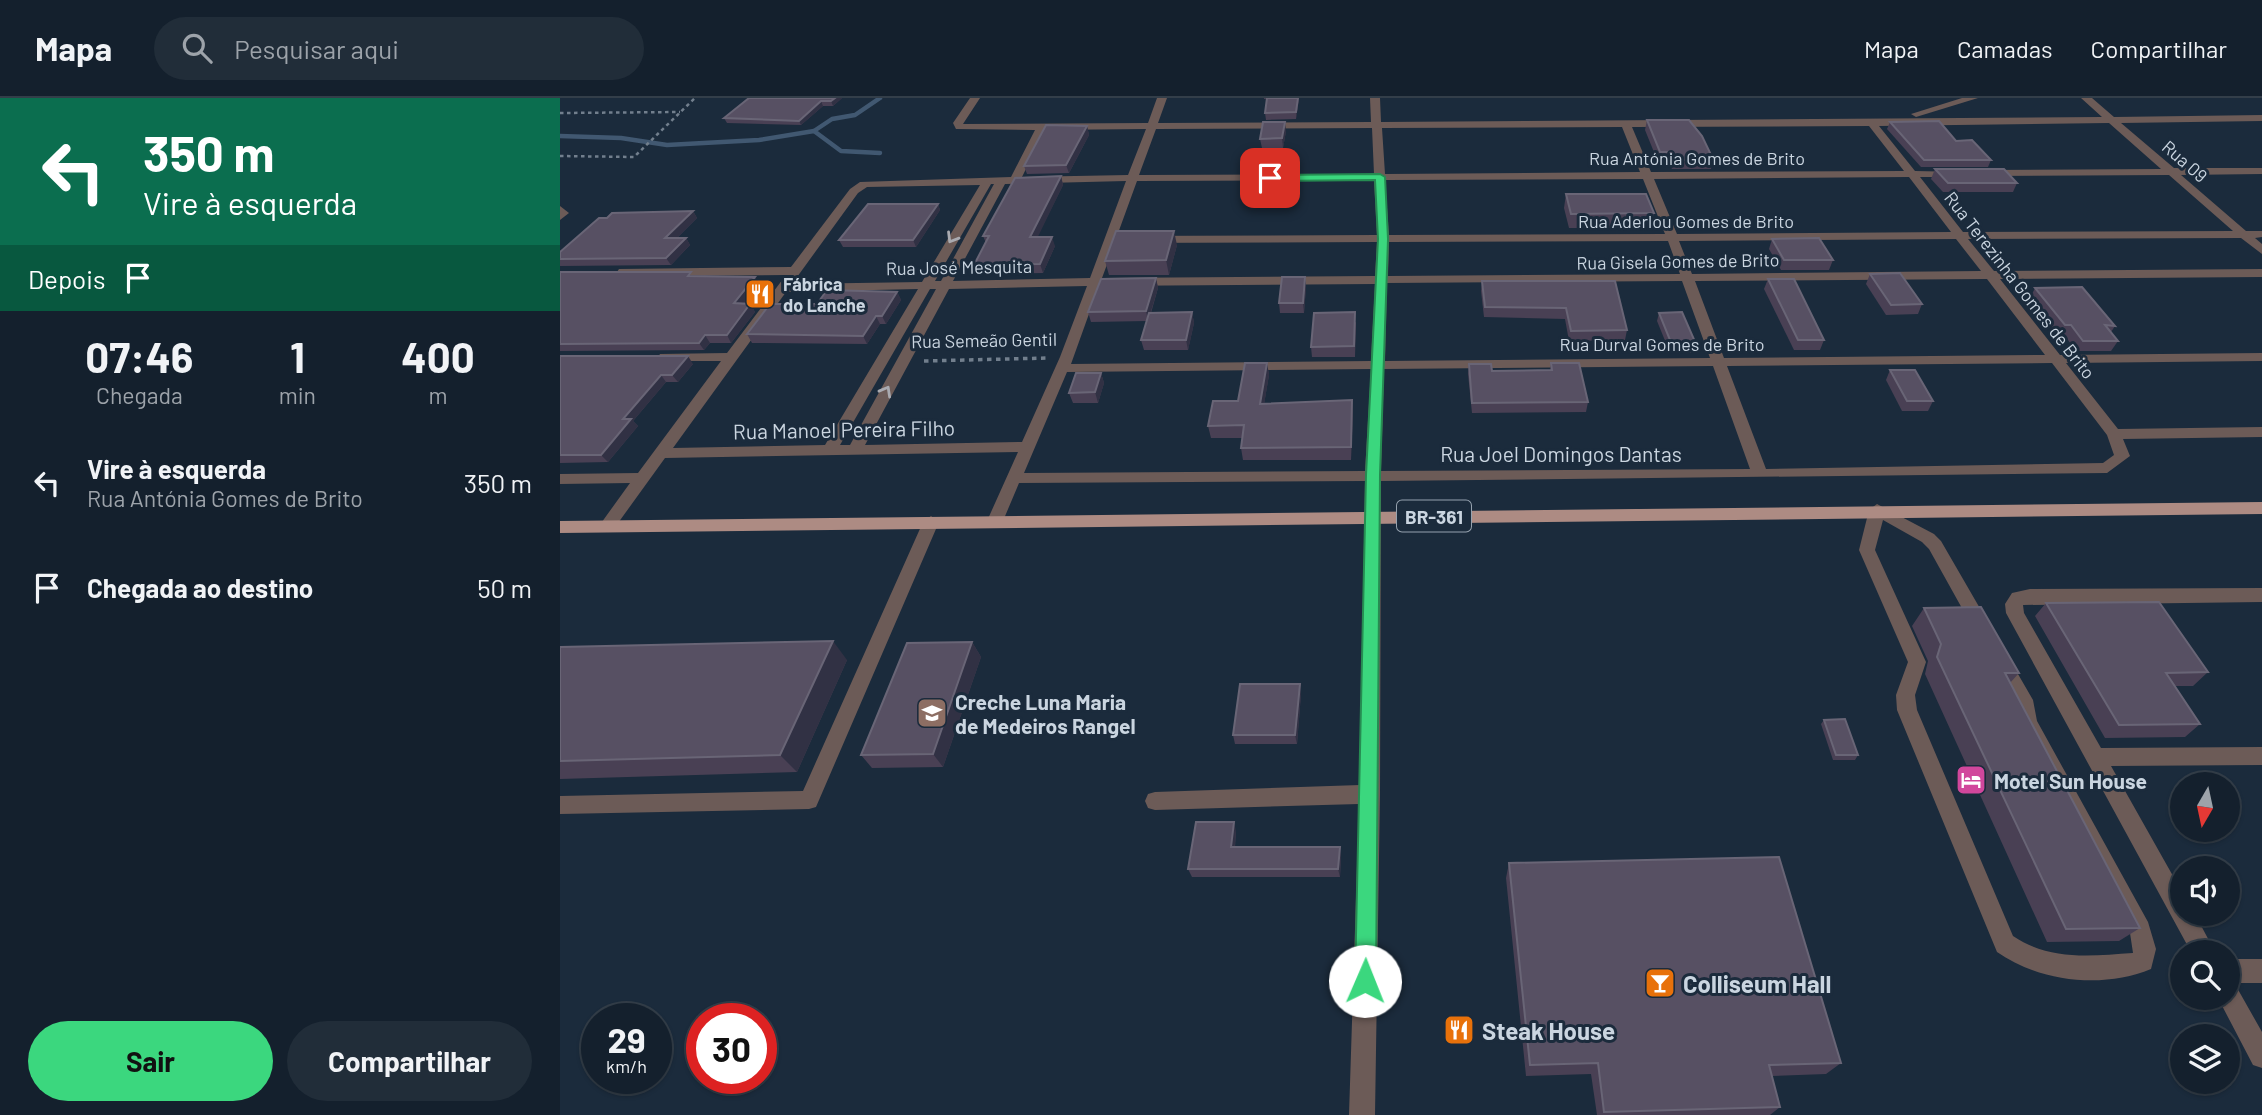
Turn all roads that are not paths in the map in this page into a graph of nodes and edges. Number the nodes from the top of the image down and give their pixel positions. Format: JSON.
{"nodes":[{"id":1,"x":975,"y":98,"type":"edge"},
{"id":2,"x":1161,"y":98,"type":"edge"},
{"id":3,"x":1375,"y":98,"type":"edge"},
{"id":4,"x":1973,"y":98,"type":"edge"},
{"id":5,"x":2086,"y":98,"type":"edge"},
{"id":6,"x":2262,"y":118,"type":"edge"},
{"id":7,"x":2110,"y":120,"type":"junction"},
{"id":8,"x":1902,"y":121,"type":"junction"},
{"id":9,"x":1625,"y":122,"type":"junction"},
{"id":10,"x":1375,"y":123,"type":"junction"},
{"id":11,"x":1872,"y":123,"type":"junction"},
{"id":12,"x":1151,"y":125,"type":"junction"},
{"id":13,"x":1041,"y":127,"type":"junction"},
{"id":14,"x":2171,"y":171,"type":"junction"},
{"id":15,"x":2262,"y":171,"type":"edge"},
{"id":16,"x":1979,"y":173,"type":"edge"},
{"id":17,"x":1910,"y":174,"type":"junction"},
{"id":18,"x":1965,"y":174,"type":"edge"},
{"id":19,"x":1380,"y":177,"type":"junction"},
{"id":20,"x":1648,"y":177,"type":"junction"},
{"id":21,"x":1132,"y":178,"type":"junction"},
{"id":22,"x":998,"y":183,"type":"junction"},
{"id":23,"x":560,"y":209,"type":"edge"},
{"id":24,"x":560,"y":217,"type":"edge"},
{"id":25,"x":2242,"y":234,"type":"junction"},
{"id":26,"x":2262,"y":234,"type":"edge"},
{"id":27,"x":1961,"y":236,"type":"junction"},
{"id":28,"x":1383,"y":239,"type":"junction"},
{"id":29,"x":1673,"y":239,"type":"junction"},
{"id":30,"x":1110,"y":240,"type":"junction"},
{"id":31,"x":2262,"y":250,"type":"edge"},
{"id":32,"x":794,"y":271,"type":"junction"},
{"id":33,"x":610,"y":272,"type":"edge"},
{"id":34,"x":2262,"y":273,"type":"edge"},
{"id":35,"x":1991,"y":275,"type":"junction"},
{"id":36,"x":1688,"y":279,"type":"junction"},
{"id":37,"x":1379,"y":281,"type":"junction"},
{"id":38,"x":1095,"y":282,"type":"junction"},
{"id":39,"x":924,"y":285,"type":"junction"},
{"id":40,"x":945,"y":285,"type":"junction"},
{"id":41,"x":782,"y":288,"type":"junction"},
{"id":42,"x":654,"y":357,"type":"edge"},
{"id":43,"x":730,"y":357,"type":"junction"},
{"id":44,"x":2262,"y":357,"type":"edge"},
{"id":45,"x":2056,"y":361,"type":"junction"},
{"id":46,"x":1064,"y":363,"type":"junction"},
{"id":47,"x":1720,"y":363,"type":"junction"},
{"id":48,"x":1378,"y":366,"type":"junction"},
{"id":49,"x":2262,"y":432,"type":"edge"},
{"id":50,"x":2115,"y":434,"type":"junction"},
{"id":51,"x":1028,"y":447,"type":"junction"},
{"id":52,"x":829,"y":451,"type":"junction"},
{"id":53,"x":854,"y":451,"type":"junction"},
{"id":54,"x":661,"y":453,"type":"junction"},
{"id":55,"x":1760,"y":474,"type":"junction"},
{"id":56,"x":1373,"y":475,"type":"junction"},
{"id":57,"x":642,"y":478,"type":"junction"},
{"id":58,"x":1014,"y":478,"type":"junction"},
{"id":59,"x":560,"y":479,"type":"edge"},
{"id":60,"x":2262,"y":508,"type":"edge"},
{"id":61,"x":1877,"y":510,"type":"junction"},
{"id":62,"x":1373,"y":517,"type":"junction"},
{"id":63,"x":995,"y":521,"type":"junction"},
{"id":64,"x":931,"y":522,"type":"junction"},
{"id":65,"x":607,"y":526,"type":"junction"},
{"id":66,"x":560,"y":527,"type":"edge"},
{"id":67,"x":2262,"y":595,"type":"edge"},
{"id":68,"x":2262,"y":756,"type":"edge"},
{"id":69,"x":2095,"y":757,"type":"junction"},
{"id":70,"x":1370,"y":794,"type":"junction"},
{"id":71,"x":1155,"y":800,"type":"dead end"},
{"id":72,"x":560,"y":805,"type":"edge"},
{"id":73,"x":2170,"y":890,"type":"edge"},
{"id":74,"x":2240,"y":971,"type":"edge"},
{"id":75,"x":2262,"y":971,"type":"edge"},
{"id":76,"x":2237,"y":1010,"type":"edge"},
{"id":77,"x":2262,"y":1056,"type":"edge"},
{"id":78,"x":1362,"y":1115,"type":"edge"}],
"edges":[{"from":1,"to":13,"type":"street"},
{"from":2,"to":12,"type":"street"},
{"from":3,"to":10,"type":"street"},
{"from":4,"to":8,"type":"street"},
{"from":5,"to":7,"type":"street","name":"Rua 09"},
{"from":6,"to":7,"type":"street"},
{"from":7,"to":8,"type":"street"},
{"from":7,"to":14,"type":"street","name":"Rua 09"},
{"from":8,"to":11,"type":"street"},
{"from":9,"to":10,"type":"street"},
{"from":9,"to":11,"type":"street"},
{"from":9,"to":20,"type":"street"},
{"from":10,"to":12,"type":"street"},
{"from":10,"to":19,"type":"street"},
{"from":11,"to":17,"type":"street","name":"Rua Terezinha Gomes de Brito"},
{"from":12,"to":13,"type":"street"},
{"from":12,"to":21,"type":"street"},
{"from":13,"to":22,"type":"street"},
{"from":14,"to":15,"type":"street"},
{"from":14,"to":16,"type":"street"},
{"from":14,"to":25,"type":"street","name":"Rua 09"},
{"from":17,"to":18,"type":"street","name":"Rua Antónia Gomes de Brito"},
{"from":17,"to":20,"type":"street","name":"Rua Antónia Gomes de Brito"},
{"from":17,"to":27,"type":"street","name":"Rua Terezinha Gomes de Brito"},
{"from":19,"to":20,"type":"street","name":"Rua Antónia Gomes de Brito"},
{"from":19,"to":21,"type":"street","name":"Rua Antónia Gomes de Brito"},
{"from":19,"to":28,"type":"street"},
{"from":20,"to":29,"type":"street"},
{"from":21,"to":22,"type":"street","name":"Rua Antónia Gomes de Brito"},
{"from":21,"to":30,"type":"street"},
{"from":22,"to":32,"type":"street","name":"Rua Antónia Gomes de Brito"},
{"from":22,"to":39,"type":"street","one_way":true},
{"from":22,"to":40,"type":"street"},
{"from":23,"to":24,"type":"street"},
{"from":25,"to":26,"type":"street","name":"Rua Aderlou Gomes de Brito"},
{"from":25,"to":27,"type":"street","name":"Rua Aderlou Gomes de Brito"},
{"from":25,"to":31,"type":"street","name":"Rua 09"},
{"from":27,"to":29,"type":"street","name":"Rua Aderlou Gomes de Brito"},
{"from":27,"to":35,"type":"street","name":"Rua Terezinha Gomes de Brito"},
{"from":28,"to":29,"type":"street","name":"Rua Aderlou Gomes de Brito"},
{"from":28,"to":30,"type":"street","name":"Rua Aderlou Gomes de Brito"},
{"from":28,"to":37,"type":"street"},
{"from":29,"to":36,"type":"street"},
{"from":30,"to":38,"type":"street"},
{"from":32,"to":33,"type":"street"},
{"from":32,"to":41,"type":"street"},
{"from":34,"to":35,"type":"street","name":"Rua Gisela Gomes de Brito"},
{"from":35,"to":36,"type":"street","name":"Rua Gisela Gomes de Brito"},
{"from":35,"to":45,"type":"street","name":"Rua Terezinha Gomes de Brito"},
{"from":36,"to":37,"type":"street","name":"Rua Gisela Gomes de Brito"},
{"from":36,"to":47,"type":"street"},
{"from":37,"to":38,"type":"street","name":"Rua Gisela Gomes de Brito"},
{"from":37,"to":48,"type":"street"},
{"from":38,"to":40,"type":"street","name":"Rua José Mesquita"},
{"from":38,"to":46,"type":"street"},
{"from":39,"to":40,"type":"street","name":"Rua José Mesquita"},
{"from":39,"to":41,"type":"street","name":"Rua José Mesquita"},
{"from":39,"to":52,"type":"street"},
{"from":53,"to":40,"type":"street","one_way":true},
{"from":41,"to":43,"type":"street"},
{"from":42,"to":43,"type":"street"},
{"from":43,"to":54,"type":"street"},
{"from":44,"to":45,"type":"street","name":"Rua Durval Gomes de Brito"},
{"from":45,"to":47,"type":"street","name":"Rua Durval Gomes de Brito"},
{"from":45,"to":50,"type":"street","name":"Rua Terezinha Gomes de Brito"},
{"from":46,"to":48,"type":"street","name":"Rua Durval Gomes de Brito"},
{"from":46,"to":51,"type":"street"},
{"from":47,"to":48,"type":"street","name":"Rua Durval Gomes de Brito"},
{"from":47,"to":55,"type":"street"},
{"from":48,"to":56,"type":"street"},
{"from":49,"to":50,"type":"street"},
{"from":50,"to":55,"type":"street","name":"Rua Joel Domingos Dantas"},
{"from":51,"to":53,"type":"street","name":"Rua Manoel Pereira Filho"},
{"from":51,"to":58,"type":"street"},
{"from":52,"to":53,"type":"street","name":"Rua Manoel Pereira Filho"},
{"from":52,"to":54,"type":"street","name":"Rua Manoel Pereira Filho"},
{"from":54,"to":57,"type":"street"},
{"from":55,"to":56,"type":"street","name":"Rua Joel Domingos Dantas"},
{"from":56,"to":58,"type":"street","name":"Rua Joel Domingos Dantas"},
{"from":56,"to":62,"type":"street"},
{"from":57,"to":59,"type":"street"},
{"from":57,"to":65,"type":"street"},
{"from":58,"to":63,"type":"street"},
{"from":60,"to":61,"type":"main road","number":"BR-361"},
{"from":61,"to":61,"type":"street"},
{"from":61,"to":62,"type":"main road","number":"BR-361"},
{"from":62,"to":63,"type":"main road","number":"BR-361"},
{"from":62,"to":70,"type":"street"},
{"from":63,"to":64,"type":"main road","number":"BR-361"},
{"from":64,"to":65,"type":"main road","number":"BR-361"},
{"from":64,"to":72,"type":"street"},
{"from":65,"to":66,"type":"main road","number":"BR-361"},
{"from":67,"to":69,"type":"street"},
{"from":68,"to":69,"type":"street"},
{"from":69,"to":73,"type":"street"},
{"from":70,"to":71,"type":"street"},
{"from":70,"to":78,"type":"street"},
{"from":74,"to":75,"type":"street"},
{"from":76,"to":77,"type":"street"}]}
